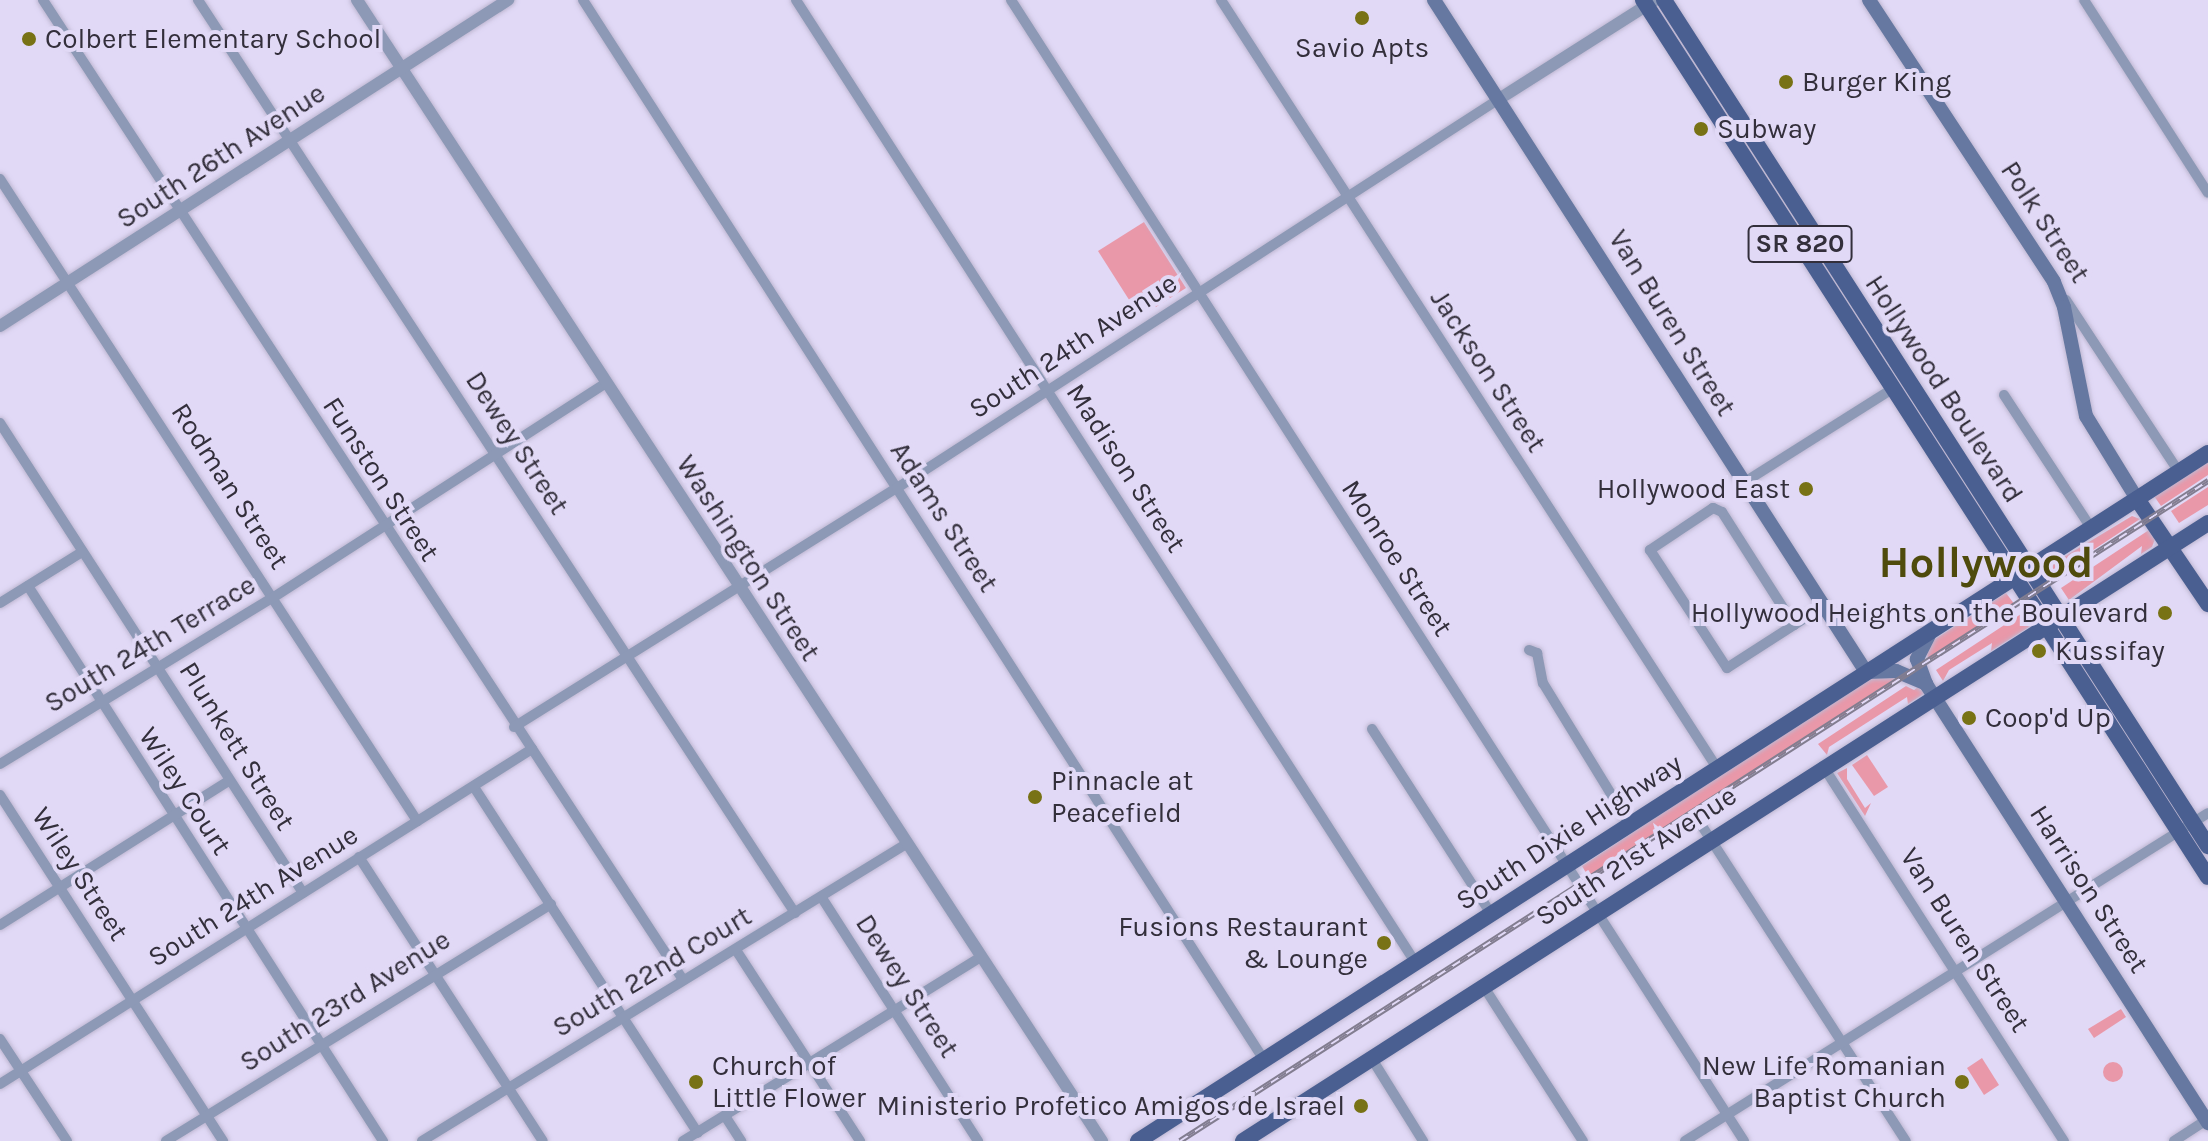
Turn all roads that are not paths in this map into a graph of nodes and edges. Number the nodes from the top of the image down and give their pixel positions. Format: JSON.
{"nodes":[{"id":1,"x":43,"y":0,"type":"edge"},
{"id":2,"x":198,"y":0,"type":"edge"},
{"id":3,"x":357,"y":0,"type":"edge"},
{"id":4,"x":508,"y":0,"type":"edge"},
{"id":5,"x":583,"y":0,"type":"edge"},
{"id":6,"x":796,"y":0,"type":"edge"},
{"id":7,"x":1011,"y":0,"type":"edge"},
{"id":8,"x":1221,"y":0,"type":"edge"},
{"id":9,"x":1434,"y":0,"type":"edge"},
{"id":10,"x":1664,"y":0,"type":"edge"},
{"id":11,"x":1869,"y":0,"type":"edge"},
{"id":12,"x":2084,"y":0,"type":"edge"},
{"id":13,"x":1648,"y":2,"type":"edge"},
{"id":14,"x":403,"y":68,"type":"junction"},
{"id":15,"x":1499,"y":99,"type":"junction"},
{"id":16,"x":1709,"y":101,"type":"junction"},
{"id":17,"x":1745,"y":127,"type":"junction"},
{"id":18,"x":288,"y":140,"type":"junction"},
{"id":19,"x":0,"y":179,"type":"edge"},
{"id":20,"x":2208,"y":193,"type":"edge"},
{"id":21,"x":1347,"y":197,"type":"junction"},
{"id":22,"x":178,"y":212,"type":"junction"},
{"id":23,"x":2054,"y":282,"type":"junction"},
{"id":24,"x":69,"y":284,"type":"junction"},
{"id":25,"x":1199,"y":292,"type":"junction"},
{"id":26,"x":0,"y":326,"type":"edge"},
{"id":27,"x":606,"y":383,"type":"junction"},
{"id":28,"x":1892,"y":389,"type":"junction"},
{"id":29,"x":1047,"y":391,"type":"junction"},
{"id":30,"x":2004,"y":395,"type":"dead end"},
{"id":31,"x":0,"y":423,"type":"edge"},
{"id":32,"x":496,"y":453,"type":"junction"},
{"id":33,"x":2208,"y":453,"type":"edge"},
{"id":34,"x":2179,"y":472,"type":"junction"},
{"id":35,"x":1743,"y":483,"type":"junction"},
{"id":36,"x":897,"y":488,"type":"junction"},
{"id":37,"x":1967,"y":495,"type":"junction"},
{"id":38,"x":2137,"y":499,"type":"junction"},
{"id":39,"x":2208,"y":523,"type":"edge"},
{"id":40,"x":382,"y":525,"type":"junction"},
{"id":41,"x":2091,"y":528,"type":"junction"},
{"id":42,"x":2170,"y":548,"type":"junction"},
{"id":43,"x":82,"y":552,"type":"junction"},
{"id":44,"x":2020,"y":573,"type":"junction"},
{"id":45,"x":28,"y":586,"type":"junction"},
{"id":46,"x":739,"y":588,"type":"junction"},
{"id":47,"x":274,"y":597,"type":"junction"},
{"id":48,"x":0,"y":603,"type":"edge"},
{"id":49,"x":2208,"y":604,"type":"edge"},
{"id":50,"x":1823,"y":606,"type":"junction"},
{"id":51,"x":2061,"y":618,"type":"junction"},
{"id":52,"x":1794,"y":625,"type":"junction"},
{"id":53,"x":1935,"y":628,"type":"junction"},
{"id":54,"x":2044,"y":628,"type":"junction"},
{"id":55,"x":1529,"y":650,"type":"dead end"},
{"id":56,"x":628,"y":657,"type":"junction"},
{"id":57,"x":158,"y":666,"type":"junction"},
{"id":58,"x":1866,"y":672,"type":"junction"},
{"id":59,"x":1930,"y":690,"type":"junction"},
{"id":60,"x":98,"y":702,"type":"junction"},
{"id":61,"x":514,"y":727,"type":"junction"},
{"id":62,"x":1372,"y":729,"type":"dead end"},
{"id":63,"x":532,"y":749,"type":"junction"},
{"id":64,"x":0,"y":764,"type":"edge"},
{"id":65,"x":1823,"y":766,"type":"junction"},
{"id":66,"x":1717,"y":768,"type":"junction"},
{"id":67,"x":229,"y":781,"type":"junction"},
{"id":68,"x":474,"y":787,"type":"junction"},
{"id":69,"x":0,"y":795,"type":"edge"},
{"id":70,"x":2208,"y":813,"type":"edge"},
{"id":71,"x":173,"y":817,"type":"junction"},
{"id":72,"x":417,"y":821,"type":"junction"},
{"id":73,"x":1630,"y":825,"type":"junction"},
{"id":74,"x":2186,"y":827,"type":"junction"},
{"id":75,"x":1706,"y":832,"type":"junction"},
{"id":76,"x":906,"y":844,"type":"junction"},
{"id":77,"x":2208,"y":846,"type":"edge"},
{"id":78,"x":359,"y":857,"type":"junction"},
{"id":79,"x":1567,"y":865,"type":"junction"},
{"id":80,"x":2208,"y":877,"type":"edge"},
{"id":81,"x":61,"y":887,"type":"junction"},
{"id":82,"x":303,"y":893,"type":"junction"},
{"id":83,"x":822,"y":898,"type":"junction"},
{"id":84,"x":2067,"y":901,"type":"junction"},
{"id":85,"x":551,"y":904,"type":"junction"},
{"id":86,"x":1597,"y":911,"type":"junction"},
{"id":87,"x":795,"y":913,"type":"junction"},
{"id":88,"x":1491,"y":914,"type":"junction"},
{"id":89,"x":0,"y":925,"type":"edge"},
{"id":90,"x":247,"y":930,"type":"junction"},
{"id":91,"x":736,"y":950,"type":"junction"},
{"id":92,"x":981,"y":957,"type":"junction"},
{"id":93,"x":1415,"y":962,"type":"junction"},
{"id":94,"x":1954,"y":971,"type":"junction"},
{"id":95,"x":435,"y":974,"type":"junction"},
{"id":96,"x":683,"y":980,"type":"junction"},
{"id":97,"x":1484,"y":987,"type":"junction"},
{"id":98,"x":133,"y":1000,"type":"junction"},
{"id":99,"x":895,"y":1011,"type":"junction"},
{"id":100,"x":626,"y":1016,"type":"junction"},
{"id":101,"x":0,"y":1039,"type":"edge"},
{"id":102,"x":1841,"y":1041,"type":"junction"},
{"id":103,"x":321,"y":1044,"type":"junction"},
{"id":104,"x":1372,"y":1059,"type":"junction"},
{"id":105,"x":1264,"y":1060,"type":"junction"},
{"id":106,"x":810,"y":1065,"type":"junction"},
{"id":107,"x":21,"y":1071,"type":"junction"},
{"id":108,"x":0,"y":1084,"type":"edge"},
{"id":109,"x":509,"y":1087,"type":"junction"},
{"id":110,"x":1727,"y":1113,"type":"junction"},
{"id":111,"x":206,"y":1116,"type":"junction"},
{"id":112,"x":725,"y":1116,"type":"junction"},
{"id":113,"x":2207,"y":1121,"type":"edge"},
{"id":114,"x":698,"y":1133,"type":"junction"},
{"id":115,"x":1254,"y":1138,"type":"edge"},
{"id":116,"x":67,"y":1141,"type":"edge"},
{"id":117,"x":166,"y":1141,"type":"edge"},
{"id":118,"x":223,"y":1141,"type":"edge"},
{"id":119,"x":383,"y":1141,"type":"edge"},
{"id":120,"x":422,"y":1141,"type":"edge"},
{"id":121,"x":543,"y":1141,"type":"edge"},
{"id":122,"x":683,"y":1141,"type":"edge"},
{"id":123,"x":741,"y":1141,"type":"edge"},
{"id":124,"x":860,"y":1141,"type":"edge"},
{"id":125,"x":978,"y":1141,"type":"edge"},
{"id":126,"x":1102,"y":1141,"type":"edge"},
{"id":127,"x":1138,"y":1141,"type":"edge"},
{"id":128,"x":1423,"y":1141,"type":"edge"},
{"id":129,"x":1583,"y":1141,"type":"edge"},
{"id":130,"x":1685,"y":1141,"type":"edge"},
{"id":131,"x":1744,"y":1141,"type":"edge"},
{"id":132,"x":1906,"y":1141,"type":"edge"},
{"id":133,"x":2064,"y":1141,"type":"edge"},
{"id":134,"x":2174,"y":1141,"type":"edge"}],
"edges":[{"from":1,"to":22,"type":"street","name":"Funston Street"},
{"from":2,"to":18,"type":"street","name":"Dewey Street"},
{"from":3,"to":14,"type":"street","name":"Washington Street"},
{"from":4,"to":14,"type":"street","name":"South 26th Avenue"},
{"from":5,"to":36,"type":"street","name":"Adams Street"},
{"from":6,"to":29,"type":"street","name":"Madison Street"},
{"from":7,"to":25,"type":"street","name":"Monroe Street"},
{"from":8,"to":21,"type":"street","name":"Jackson Street"},
{"from":9,"to":15,"type":"main road","name":"Van Buren Street"},
{"from":10,"to":17,"type":"main road","name":"Hollywood Boulevard","number":"SR 820"},
{"from":11,"to":23,"type":"main road","name":"Polk Street"},
{"from":12,"to":20,"type":"street"},
{"from":13,"to":15,"type":"street","name":"South 24th Avenue"},
{"from":13,"to":16,"type":"main road","name":"Hollywood Boulevard","number":"SR 820"},
{"from":14,"to":18,"type":"street","name":"South 26th Avenue"},
{"from":14,"to":27,"type":"street","name":"Washington Street"},
{"from":15,"to":21,"type":"street","name":"South 24th Avenue"},
{"from":15,"to":35,"type":"main road","name":"Van Buren Street"},
{"from":16,"to":17,"type":"main road"},
{"from":16,"to":28,"type":"main road","name":"Hollywood Boulevard","number":"SR 820"},
{"from":17,"to":37,"type":"main road","name":"Hollywood Boulevard","number":"SR 820"},
{"from":18,"to":22,"type":"street","name":"South 26th Avenue"},
{"from":18,"to":32,"type":"street","name":"Dewey Street"},
{"from":19,"to":24,"type":"street","name":"Rodman Street"},
{"from":21,"to":25,"type":"street","name":"South 24th Avenue"},
{"from":21,"to":66,"type":"street","name":"Jackson Street"},
{"from":22,"to":24,"type":"street","name":"South 26th Avenue"},
{"from":22,"to":40,"type":"street","name":"Funston Street"},
{"from":23,"to":34,"type":"street","name":"Polk Street"},
{"from":23,"to":38,"type":"main road"},
{"from":24,"to":26,"type":"street","name":"South 26th Avenue"},
{"from":24,"to":47,"type":"street","name":"Rodman Street"},
{"from":25,"to":29,"type":"street","name":"South 24th Avenue"},
{"from":25,"to":79,"type":"street","name":"Monroe Street"},
{"from":27,"to":32,"type":"street","name":"South 24th Terrace"},
{"from":27,"to":46,"type":"street","name":"Washington Street"},
{"from":28,"to":35,"type":"street"},
{"from":28,"to":37,"type":"main road","name":"Hollywood Boulevard","number":"SR 820"},
{"from":29,"to":36,"type":"street","name":"South 24th Avenue"},
{"from":29,"to":93,"type":"street","name":"Madison Street"},
{"from":30,"to":41,"type":"street"},
{"from":31,"to":43,"type":"street","name":"Plunkett Street"},
{"from":32,"to":40,"type":"street","name":"South 24th Terrace"},
{"from":32,"to":56,"type":"street","name":"Dewey Street"},
{"from":33,"to":34,"type":"main road","name":"South Dixie Highway"},
{"from":34,"to":38,"type":"main road","name":"South Dixie Highway"},
{"from":35,"to":50,"type":"main road","name":"Van Buren Street"},
{"from":36,"to":46,"type":"street","name":"South 24th Avenue"},
{"from":36,"to":105,"type":"street","name":"Adams Street"},
{"from":37,"to":44,"type":"main road","name":"Hollywood Boulevard","number":"SR 820"},
{"from":38,"to":41,"type":"main road","name":"South Dixie Highway"},
{"from":38,"to":42,"type":"main road"},
{"from":39,"to":42,"type":"main road","name":"South 21st Avenue"},
{"from":40,"to":47,"type":"street","name":"South 24th Terrace"},
{"from":40,"to":61,"type":"street","name":"Funston Street"},
{"from":41,"to":44,"type":"main road","name":"South Dixie Highway"},
{"from":42,"to":49,"type":"main road"},
{"from":42,"to":51,"type":"main road","name":"South 21st Avenue"},
{"from":43,"to":45,"type":"street"},
{"from":43,"to":57,"type":"street","name":"Plunkett Street"},
{"from":44,"to":51,"type":"main road","name":"Hollywood Boulevard","number":"SR 820"},
{"from":44,"to":53,"type":"main road","name":"South Dixie Highway"},
{"from":44,"to":54,"type":"main road","name":"Hollywood Boulevard","number":"SR 820"},
{"from":45,"to":48,"type":"street"},
{"from":45,"to":60,"type":"street","name":"Wiley Court"},
{"from":46,"to":56,"type":"street","name":"South 24th Avenue"},
{"from":46,"to":76,"type":"street","name":"Washington Street"},
{"from":47,"to":57,"type":"street","name":"South 24th Terrace"},
{"from":47,"to":72,"type":"street","name":"Rodman Street"},
{"from":50,"to":52,"type":"street"},
{"from":50,"to":58,"type":"main road","name":"Van Buren Street"},
{"from":51,"to":54,"type":"main road","name":"South 21st Avenue"},
{"from":51,"to":74,"type":"main road","name":"Hollywood Boulevard","number":"SR 820"},
{"from":52,"to":52,"type":"street"},
{"from":53,"to":58,"type":"main road","name":"South Dixie Highway"},
{"from":53,"to":59,"type":"main road","name":"Harrison Street"},
{"from":54,"to":59,"type":"main road","name":"South 21st Avenue"},
{"from":54,"to":74,"type":"main road","name":"Hollywood Boulevard","number":"SR 820"},
{"from":55,"to":73,"type":"street"},
{"from":56,"to":61,"type":"street","name":"South 24th Avenue"},
{"from":56,"to":87,"type":"street","name":"Dewey Street"},
{"from":57,"to":60,"type":"street","name":"South 24th Terrace"},
{"from":57,"to":67,"type":"street","name":"Plunkett Street"},
{"from":58,"to":59,"type":"main road"},
{"from":58,"to":66,"type":"main road","name":"South Dixie Highway"},
{"from":59,"to":65,"type":"main road","name":"South 21st Avenue"},
{"from":59,"to":84,"type":"main road","name":"Harrison Street"},
{"from":60,"to":64,"type":"street","name":"South 24th Terrace"},
{"from":60,"to":71,"type":"street","name":"Wiley Court"},
{"from":61,"to":63,"type":"street","name":"Funston Street"},
{"from":62,"to":88,"type":"street"},
{"from":63,"to":68,"type":"street","name":"South 24th Avenue"},
{"from":63,"to":96,"type":"street","name":"Funston Street"},
{"from":65,"to":75,"type":"main road","name":"South 21st Avenue"},
{"from":65,"to":94,"type":"street","name":"Van Buren Street"},
{"from":66,"to":73,"type":"main road","name":"South Dixie Highway"},
{"from":67,"to":71,"type":"street"},
{"from":67,"to":82,"type":"street","name":"Plunkett Street"},
{"from":68,"to":72,"type":"street","name":"South 24th Avenue"},
{"from":68,"to":85,"type":"street"},
{"from":69,"to":81,"type":"street","name":"Wiley Street"},
{"from":70,"to":74,"type":"street"},
{"from":71,"to":81,"type":"street"},
{"from":71,"to":90,"type":"street","name":"Wiley Court"},
{"from":72,"to":78,"type":"street","name":"South 24th Avenue"},
{"from":73,"to":79,"type":"main road","name":"South Dixie Highway"},
{"from":74,"to":77,"type":"main road","name":"Hollywood Boulevard","number":"SR 820"},
{"from":74,"to":80,"type":"main road","name":"Hollywood Boulevard","number":"SR 820"},
{"from":74,"to":84,"type":"street"},
{"from":75,"to":86,"type":"main road","name":"South 21st Avenue"},
{"from":75,"to":102,"type":"street"},
{"from":76,"to":83,"type":"street","name":"South 22nd Court"},
{"from":76,"to":92,"type":"street","name":"Washington Street"},
{"from":78,"to":82,"type":"street","name":"South 24th Avenue"},
{"from":78,"to":95,"type":"street"},
{"from":79,"to":86,"type":"street","name":"Monroe Street"},
{"from":79,"to":88,"type":"main road","name":"South Dixie Highway"},
{"from":81,"to":89,"type":"street"},
{"from":81,"to":98,"type":"street","name":"Wiley Street"},
{"from":82,"to":90,"type":"street","name":"South 24th Avenue"},
{"from":83,"to":87,"type":"street","name":"South 22nd Court"},
{"from":83,"to":99,"type":"street","name":"Dewey Street"},
{"from":84,"to":94,"type":"street"},
{"from":84,"to":113,"type":"main road","name":"Harrison Street"},
{"from":85,"to":95,"type":"street","name":"South 23rd Avenue"},
{"from":85,"to":100,"type":"street"},
{"from":86,"to":97,"type":"main road","name":"South 21st Avenue"},
{"from":86,"to":110,"type":"street","name":"Monroe Street"},
{"from":87,"to":91,"type":"street","name":"South 22nd Court"},
{"from":88,"to":93,"type":"main road","name":"South Dixie Highway"},
{"from":90,"to":98,"type":"street","name":"South 24th Avenue"},
{"from":90,"to":103,"type":"street","name":"Wiley Court"},
{"from":91,"to":96,"type":"street","name":"South 22nd Court"},
{"from":91,"to":106,"type":"street"},
{"from":92,"to":99,"type":"street"},
{"from":92,"to":126,"type":"street","name":"Washington Street"},
{"from":93,"to":105,"type":"main road","name":"South Dixie Highway"},
{"from":94,"to":102,"type":"street"},
{"from":94,"to":133,"type":"street","name":"Van Buren Street"},
{"from":95,"to":103,"type":"street","name":"South 23rd Avenue"},
{"from":95,"to":109,"type":"street"},
{"from":96,"to":100,"type":"street","name":"South 22nd Court"},
{"from":97,"to":104,"type":"main road","name":"South 21st Avenue"},
{"from":97,"to":129,"type":"street"},
{"from":98,"to":107,"type":"street","name":"South 24th Avenue"},
{"from":98,"to":111,"type":"street","name":"Wiley Street"},
{"from":99,"to":106,"type":"street"},
{"from":99,"to":125,"type":"street","name":"Dewey Street"},
{"from":100,"to":109,"type":"street","name":"South 22nd Court"},
{"from":100,"to":114,"type":"street"},
{"from":101,"to":107,"type":"street"},
{"from":102,"to":110,"type":"street"},
{"from":102,"to":132,"type":"street"},
{"from":103,"to":111,"type":"street","name":"South 23rd Avenue"},
{"from":103,"to":119,"type":"street","name":"Wiley Court"},
{"from":104,"to":115,"type":"main road","name":"South 21st Avenue"},
{"from":104,"to":128,"type":"street"},
{"from":105,"to":127,"type":"main road","name":"South Dixie Highway"},
{"from":106,"to":112,"type":"street"},
{"from":106,"to":124,"type":"street"},
{"from":107,"to":108,"type":"street","name":"South 24th Avenue"},
{"from":107,"to":116,"type":"street"},
{"from":109,"to":120,"type":"street","name":"South 22nd Court"},
{"from":109,"to":121,"type":"street"},
{"from":110,"to":130,"type":"street"},
{"from":110,"to":131,"type":"street","name":"Monroe Street"},
{"from":111,"to":117,"type":"street","name":"South 23rd Avenue"},
{"from":111,"to":118,"type":"street","name":"Wiley Street"},
{"from":112,"to":114,"type":"street"},
{"from":112,"to":123,"type":"street"},
{"from":113,"to":134,"type":"street"},
{"from":114,"to":122,"type":"street"}]}
